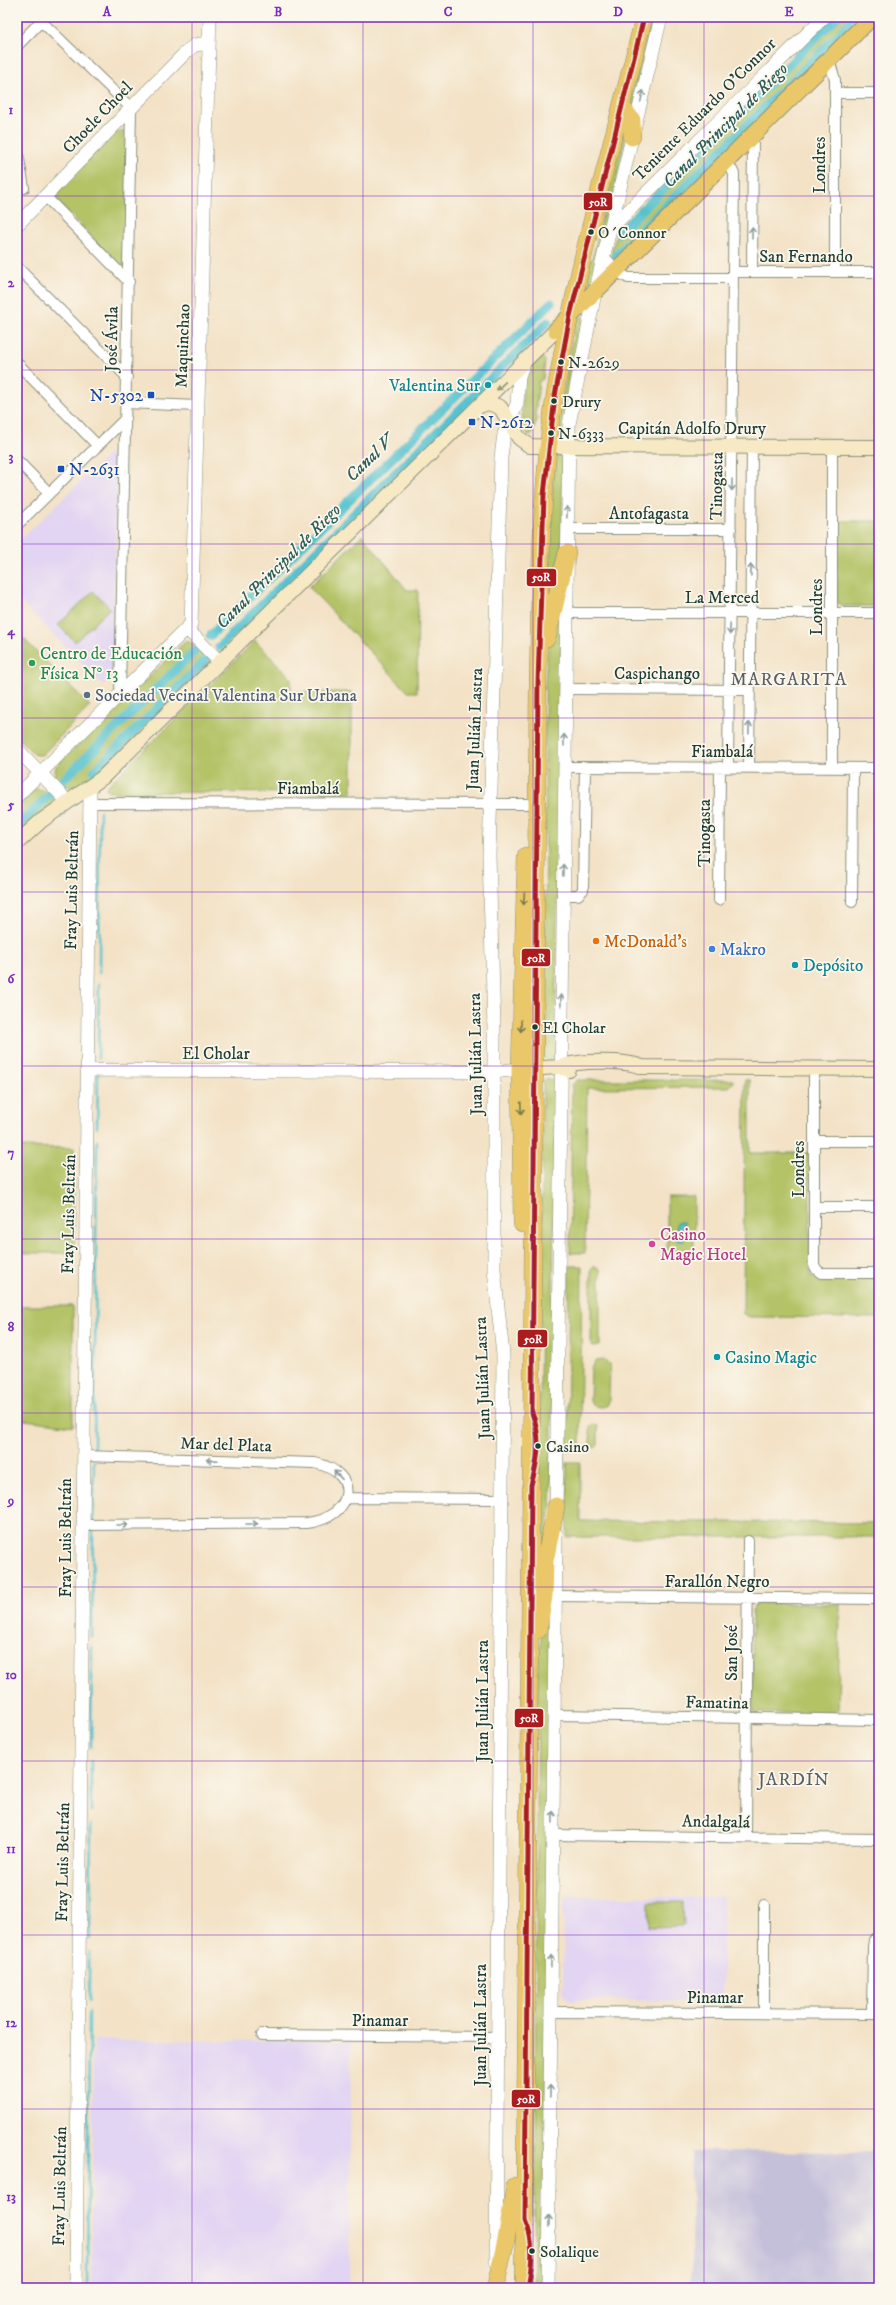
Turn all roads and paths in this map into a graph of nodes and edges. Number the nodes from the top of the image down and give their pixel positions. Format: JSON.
{"nodes":[{"id":1,"x":210,"y":17,"type":"edge"},
{"id":2,"x":633,"y":17,"type":"edge"},
{"id":3,"x":644,"y":17,"type":"edge"},
{"id":4,"x":661,"y":17,"type":"edge"},
{"id":5,"x":824,"y":17,"type":"edge"},
{"id":6,"x":872,"y":17,"type":"edge"},
{"id":7,"x":43,"y":19,"type":"edge"},
{"id":8,"x":208,"y":43,"type":"junction"},
{"id":9,"x":17,"y":46,"type":"edge"},
{"id":10,"x":829,"y":60,"type":"junction"},
{"id":11,"x":835,"y":93,"type":"junction"},
{"id":12,"x":879,"y":93,"type":"edge"},
{"id":13,"x":622,"y":107,"type":"junction"},
{"id":14,"x":131,"y":108,"type":"junction"},
{"id":15,"x":753,"y":135,"type":"junction"},
{"id":16,"x":632,"y":137,"type":"junction"},
{"id":17,"x":17,"y":148,"type":"edge"},
{"id":18,"x":728,"y":160,"type":"junction"},
{"id":19,"x":24,"y":188,"type":"dead end"},
{"id":20,"x":620,"y":190,"type":"junction"},
{"id":21,"x":45,"y":196,"type":"junction"},
{"id":22,"x":639,"y":200,"type":"junction"},
{"id":23,"x":17,"y":225,"type":"edge"},
{"id":24,"x":610,"y":230,"type":"junction"},
{"id":25,"x":604,"y":256,"type":"junction"},
{"id":26,"x":17,"y":267,"type":"edge"},
{"id":27,"x":615,"y":270,"type":"junction"},
{"id":28,"x":752,"y":272,"type":"junction"},
{"id":29,"x":835,"y":272,"type":"junction"},
{"id":30,"x":879,"y":272,"type":"edge"},
{"id":31,"x":733,"y":275,"type":"junction"},
{"id":32,"x":129,"y":282,"type":"junction"},
{"id":33,"x":596,"y":288,"type":"junction"},
{"id":34,"x":570,"y":316,"type":"junction"},
{"id":35,"x":589,"y":325,"type":"junction"},
{"id":36,"x":556,"y":330,"type":"junction"},
{"id":37,"x":17,"y":363,"type":"edge"},
{"id":38,"x":523,"y":365,"type":"junction"},
{"id":39,"x":126,"y":377,"type":"junction"},
{"id":40,"x":126,"y":403,"type":"junction"},
{"id":41,"x":198,"y":406,"type":"junction"},
{"id":42,"x":479,"y":406,"type":"junction"},
{"id":43,"x":126,"y":418,"type":"junction"},
{"id":44,"x":510,"y":420,"type":"junction"},
{"id":45,"x":568,"y":445,"type":"junction"},
{"id":46,"x":98,"y":446,"type":"junction"},
{"id":47,"x":544,"y":446,"type":"junction"},
{"id":48,"x":732,"y":446,"type":"junction"},
{"id":49,"x":752,"y":446,"type":"junction"},
{"id":50,"x":832,"y":446,"type":"junction"},
{"id":51,"x":879,"y":447,"type":"edge"},
{"id":52,"x":17,"y":460,"type":"edge"},
{"id":53,"x":49,"y":493,"type":"junction"},
{"id":54,"x":17,"y":525,"type":"edge"},
{"id":55,"x":731,"y":528,"type":"junction"},
{"id":56,"x":567,"y":529,"type":"junction"},
{"id":57,"x":567,"y":553,"type":"junction"},
{"id":58,"x":566,"y":613,"type":"junction"},
{"id":59,"x":730,"y":613,"type":"junction"},
{"id":60,"x":750,"y":613,"type":"junction"},
{"id":61,"x":832,"y":613,"type":"junction"},
{"id":62,"x":879,"y":614,"type":"edge"},
{"id":63,"x":188,"y":630,"type":"junction"},
{"id":64,"x":220,"y":662,"type":"junction"},
{"id":65,"x":538,"y":683,"type":"junction"},
{"id":66,"x":565,"y":689,"type":"junction"},
{"id":67,"x":729,"y":690,"type":"junction"},
{"id":68,"x":750,"y":690,"type":"junction"},
{"id":69,"x":120,"y":696,"type":"junction"},
{"id":70,"x":17,"y":748,"type":"edge"},
{"id":71,"x":564,"y":766,"type":"junction"},
{"id":72,"x":585,"y":767,"type":"junction"},
{"id":73,"x":724,"y":767,"type":"junction"},
{"id":74,"x":749,"y":767,"type":"junction"},
{"id":75,"x":832,"y":768,"type":"junction"},
{"id":76,"x":853,"y":768,"type":"junction"},
{"id":77,"x":879,"y":768,"type":"edge"},
{"id":78,"x":41,"y":773,"type":"junction"},
{"id":79,"x":90,"y":788,"type":"junction"},
{"id":80,"x":17,"y":796,"type":"edge"},
{"id":81,"x":68,"y":802,"type":"junction"},
{"id":82,"x":90,"y":803,"type":"junction"},
{"id":83,"x":490,"y":804,"type":"junction"},
{"id":84,"x":527,"y":804,"type":"junction"},
{"id":85,"x":17,"y":843,"type":"edge"},
{"id":86,"x":562,"y":895,"type":"junction"},
{"id":87,"x":719,"y":900,"type":"dead end"},
{"id":88,"x":852,"y":902,"type":"dead end"},
{"id":89,"x":560,"y":1067,"type":"junction"},
{"id":90,"x":528,"y":1068,"type":"junction"},
{"id":91,"x":814,"y":1069,"type":"junction"},
{"id":92,"x":879,"y":1069,"type":"edge"},
{"id":93,"x":87,"y":1070,"type":"junction"},
{"id":94,"x":494,"y":1072,"type":"junction"},
{"id":95,"x":814,"y":1141,"type":"junction"},
{"id":96,"x":879,"y":1141,"type":"edge"},
{"id":97,"x":814,"y":1207,"type":"junction"},
{"id":98,"x":879,"y":1207,"type":"edge"},
{"id":99,"x":879,"y":1273,"type":"edge"},
{"id":100,"x":84,"y":1456,"type":"junction"},
{"id":101,"x":346,"y":1498,"type":"junction"},
{"id":102,"x":501,"y":1499,"type":"junction"},
{"id":103,"x":556,"y":1506,"type":"junction"},
{"id":104,"x":83,"y":1525,"type":"junction"},
{"id":105,"x":748,"y":1541,"type":"dead end"},
{"id":106,"x":555,"y":1596,"type":"junction"},
{"id":107,"x":747,"y":1598,"type":"junction"},
{"id":108,"x":879,"y":1599,"type":"edge"},
{"id":109,"x":530,"y":1681,"type":"junction"},
{"id":110,"x":554,"y":1716,"type":"junction"},
{"id":111,"x":747,"y":1718,"type":"junction"},
{"id":112,"x":879,"y":1720,"type":"edge"},
{"id":113,"x":553,"y":1835,"type":"junction"},
{"id":114,"x":746,"y":1837,"type":"junction"},
{"id":115,"x":879,"y":1839,"type":"edge"},
{"id":116,"x":764,"y":1905,"type":"dead end"},
{"id":117,"x":878,"y":1937,"type":"edge"},
{"id":118,"x":551,"y":2012,"type":"junction"},
{"id":119,"x":764,"y":2013,"type":"junction"},
{"id":120,"x":876,"y":2014,"type":"edge"},
{"id":121,"x":262,"y":2035,"type":"dead end"},
{"id":122,"x":498,"y":2037,"type":"junction"},
{"id":123,"x":515,"y":2186,"type":"junction"},
{"id":124,"x":496,"y":2286,"type":"edge"},
{"id":125,"x":76,"y":2288,"type":"edge"},
{"id":126,"x":514,"y":2288,"type":"edge"},
{"id":127,"x":524,"y":2288,"type":"edge"},
{"id":128,"x":548,"y":2288,"type":"edge"}],
"edges":[{"from":1,"to":8,"type":"street","name":"Maquinchao"},
{"from":2,"to":36,"type":"highway"},
{"from":3,"to":13,"type":"highway"},
{"from":16,"to":4,"type":"street","one_way":true},
{"from":5,"to":22,"type":"street","name":"Teniente Eduardo O'Connor"},
{"from":6,"to":10,"type":"main road"},
{"from":7,"to":9,"type":"street"},
{"from":7,"to":14,"type":"street"},
{"from":8,"to":14,"type":"street","name":"Choele Choel"},
{"from":8,"to":41,"type":"street","name":"Maquinchao"},
{"from":10,"to":11,"type":"street","name":"Londres"},
{"from":10,"to":15,"type":"main road"},
{"from":11,"to":12,"type":"street"},
{"from":11,"to":29,"type":"street","name":"Londres"},
{"from":13,"to":16,"type":"highway"},
{"from":13,"to":34,"type":"highway"},
{"from":14,"to":21,"type":"street","name":"Choele Choel"},
{"from":14,"to":32,"type":"street","name":"José Ávila"},
{"from":15,"to":18,"type":"main road"},
{"from":28,"to":15,"type":"street","one_way":true},
{"from":16,"to":20,"type":"street"},
{"from":17,"to":19,"type":"street"},
{"from":18,"to":27,"type":"main road"},
{"from":18,"to":31,"type":"street","name":"Tinogasta"},
{"from":20,"to":22,"type":"street"},
{"from":20,"to":24,"type":"street"},
{"from":21,"to":23,"type":"street","name":"Choele Choel"},
{"from":21,"to":32,"type":"street"},
{"from":22,"to":24,"type":"street","name":"Teniente Eduardo O'Connor"},
{"from":24,"to":25,"type":"street"},
{"from":25,"to":27,"type":"street","name":"San Fernando"},
{"from":25,"to":33,"type":"street"},
{"from":26,"to":39,"type":"street"},
{"from":27,"to":31,"type":"street","name":"San Fernando"},
{"from":27,"to":33,"type":"main road"},
{"from":28,"to":29,"type":"street","name":"San Fernando"},
{"from":28,"to":31,"type":"street","name":"San Fernando"},
{"from":29,"to":30,"type":"street","name":"San Fernando"},
{"from":31,"to":48,"type":"street","name":"Tinogasta"},
{"from":32,"to":39,"type":"street","name":"José Ávila"},
{"from":33,"to":34,"type":"main road"},
{"from":33,"to":35,"type":"street"},
{"from":34,"to":35,"type":"street"},
{"from":34,"to":36,"type":"main road"},
{"from":34,"to":47,"type":"highway"},
{"from":35,"to":45,"type":"street"},
{"from":36,"to":38,"type":"main road"},
{"from":36,"to":47,"type":"highway"},
{"from":37,"to":46,"type":"street"},
{"from":38,"to":42,"type":"main road","one_way":true},
{"from":38,"to":44,"type":"street"},
{"from":39,"to":40,"type":"street","name":"José Ávila"},
{"from":40,"to":41,"type":"street"},
{"from":40,"to":43,"type":"street","name":"José Ávila"},
{"from":41,"to":63,"type":"street","name":"Maquinchao"},
{"from":42,"to":44,"type":"main road","name":"Capitán Adolfo Drury"},
{"from":42,"to":64,"type":"main road"},
{"from":43,"to":46,"type":"street"},
{"from":43,"to":69,"type":"street","name":"José Ávila"},
{"from":44,"to":47,"type":"main road","name":"Capitán Adolfo Drury"},
{"from":44,"to":83,"type":"street","name":"Juan Julián Lastra"},
{"from":45,"to":47,"type":"main road","name":"Capitán Adolfo Drury"},
{"from":45,"to":48,"type":"main road","name":"Capitán Adolfo Drury"},
{"from":56,"to":45,"type":"street","one_way":true},
{"from":46,"to":53,"type":"street"},
{"from":47,"to":65,"type":"highway"},
{"from":47,"to":84,"type":"highway"},
{"from":48,"to":49,"type":"main road","name":"Capitán Adolfo Drury"},
{"from":48,"to":55,"type":"street","name":"Tinogasta","one_way":true},
{"from":49,"to":50,"type":"main road","name":"Capitán Adolfo Drury"},
{"from":60,"to":49,"type":"street","name":"Tinogasta","one_way":true},
{"from":50,"to":51,"type":"main road","name":"Capitán Adolfo Drury"},
{"from":50,"to":61,"type":"street","name":"Londres"},
{"from":52,"to":53,"type":"street"},
{"from":53,"to":54,"type":"street"},
{"from":55,"to":56,"type":"street","name":"Antofagasta"},
{"from":55,"to":59,"type":"street","name":"Tinogasta"},
{"from":56,"to":57,"type":"street"},
{"from":57,"to":58,"type":"street"},
{"from":57,"to":65,"type":"highway"},
{"from":58,"to":59,"type":"street","name":"La Merced"},
{"from":58,"to":66,"type":"street"},
{"from":59,"to":60,"type":"street","name":"La Merced"},
{"from":59,"to":67,"type":"street","name":"Tinogasta","one_way":true},
{"from":60,"to":61,"type":"street","name":"La Merced"},
{"from":60,"to":68,"type":"street","name":"Tinogasta"},
{"from":61,"to":62,"type":"street","name":"La Merced"},
{"from":61,"to":75,"type":"street","name":"Londres"},
{"from":63,"to":64,"type":"street"},
{"from":63,"to":69,"type":"street"},
{"from":64,"to":79,"type":"main road"},
{"from":65,"to":90,"type":"highway"},
{"from":66,"to":67,"type":"street","name":"Caspichango"},
{"from":71,"to":66,"type":"street","one_way":true},
{"from":67,"to":68,"type":"street","name":"Caspichango"},
{"from":67,"to":73,"type":"street","name":"Tinogasta"},
{"from":74,"to":68,"type":"street","name":"Tinogasta","one_way":true},
{"from":69,"to":78,"type":"street"},
{"from":70,"to":78,"type":"street"},
{"from":71,"to":72,"type":"street","name":"Fiambalá"},
{"from":86,"to":71,"type":"street","one_way":true},
{"from":72,"to":73,"type":"street","name":"Fiambalá"},
{"from":72,"to":86,"type":"street"},
{"from":73,"to":74,"type":"street","name":"Fiambalá"},
{"from":73,"to":87,"type":"street","name":"Tinogasta"},
{"from":74,"to":75,"type":"street","name":"Fiambalá"},
{"from":75,"to":76,"type":"street","name":"Fiambalá"},
{"from":76,"to":77,"type":"street","name":"Fiambalá"},
{"from":76,"to":88,"type":"street"},
{"from":78,"to":80,"type":"street"},
{"from":78,"to":81,"type":"street"},
{"from":79,"to":81,"type":"main road"},
{"from":79,"to":82,"type":"street","name":"Fray Luis Beltrán"},
{"from":81,"to":85,"type":"main road"},
{"from":82,"to":83,"type":"street","name":"Fiambalá"},
{"from":82,"to":93,"type":"street","name":"Fray Luis Beltrán"},
{"from":83,"to":84,"type":"street","name":"Fiambalá"},
{"from":83,"to":94,"type":"street","name":"Juan Julián Lastra"},
{"from":84,"to":90,"type":"highway","one_way":true},
{"from":89,"to":86,"type":"street","one_way":true},
{"from":89,"to":90,"type":"main road","name":"El Cholar"},
{"from":89,"to":91,"type":"main road","name":"El Cholar"},
{"from":89,"to":103,"type":"street"},
{"from":90,"to":94,"type":"street","name":"El Cholar"},
{"from":90,"to":109,"type":"highway"},
{"from":90,"to":123,"type":"highway","one_way":true},
{"from":91,"to":92,"type":"main road","name":"El Cholar"},
{"from":91,"to":95,"type":"street","name":"Londres"},
{"from":93,"to":94,"type":"street","name":"El Cholar"},
{"from":93,"to":100,"type":"street","name":"Fray Luis Beltrán"},
{"from":94,"to":102,"type":"street","name":"Juan Julián Lastra"},
{"from":95,"to":96,"type":"street"},
{"from":95,"to":97,"type":"street","name":"Londres"},
{"from":97,"to":98,"type":"street"},
{"from":97,"to":99,"type":"street","name":"Londres"},
{"from":101,"to":100,"type":"street","name":"Mar del Plata","one_way":true},
{"from":100,"to":104,"type":"street","name":"Fray Luis Beltrán"},
{"from":101,"to":102,"type":"street"},
{"from":104,"to":101,"type":"street","one_way":true},
{"from":102,"to":122,"type":"street","name":"Juan Julián Lastra"},
{"from":103,"to":106,"type":"street"},
{"from":103,"to":109,"type":"highway"},
{"from":104,"to":125,"type":"street","name":"Fray Luis Beltrán"},
{"from":105,"to":107,"type":"street","name":"San José"},
{"from":106,"to":107,"type":"street","name":"Farallón Negro"},
{"from":106,"to":110,"type":"street"},
{"from":107,"to":108,"type":"street","name":"Farallón Negro"},
{"from":107,"to":111,"type":"street","name":"San José"},
{"from":109,"to":127,"type":"highway"},
{"from":110,"to":111,"type":"street","name":"Famatina"},
{"from":113,"to":110,"type":"street","one_way":true},
{"from":111,"to":112,"type":"street","name":"Famatina"},
{"from":111,"to":114,"type":"street","name":"San José"},
{"from":113,"to":114,"type":"street","name":"Andalgalá"},
{"from":118,"to":113,"type":"street","one_way":true},
{"from":114,"to":115,"type":"street","name":"Andalgalá"},
{"from":116,"to":119,"type":"street"},
{"from":117,"to":120,"type":"street"},
{"from":118,"to":119,"type":"street","name":"Pinamar"},
{"from":128,"to":118,"type":"street","one_way":true},
{"from":119,"to":120,"type":"street","name":"Pinamar"},
{"from":121,"to":122,"type":"street","name":"Pinamar"},
{"from":122,"to":124,"type":"street","name":"Juan Julián Lastra"},
{"from":123,"to":124,"type":"highway"},
{"from":123,"to":126,"type":"highway"}]}
